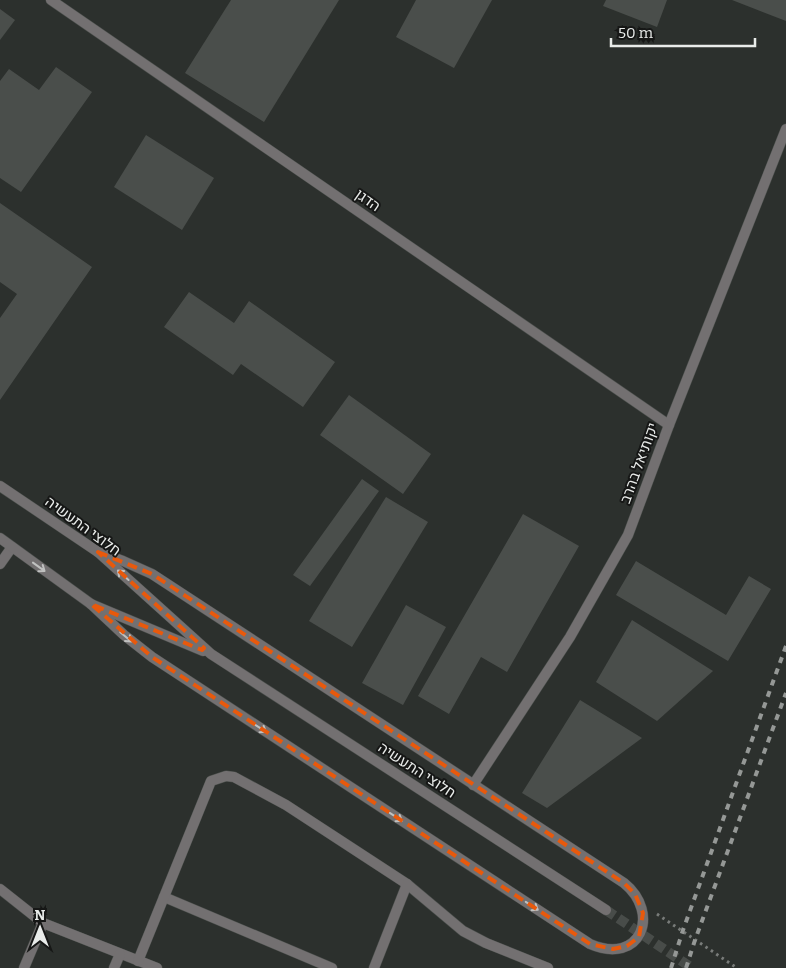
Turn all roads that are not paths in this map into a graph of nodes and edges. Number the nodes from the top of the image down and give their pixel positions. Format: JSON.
{"nodes":[{"id":1,"x":51,"y":0,"type":"edge"},
{"id":2,"x":786,"y":129,"type":"edge"},
{"id":3,"x":669,"y":425,"type":"junction"},
{"id":4,"x":0,"y":486,"type":"edge"},
{"id":5,"x":0,"y":538,"type":"edge"},
{"id":6,"x":12,"y":547,"type":"junction"},
{"id":7,"x":98,"y":552,"type":"junction"},
{"id":8,"x":0,"y":564,"type":"edge"},
{"id":9,"x":91,"y":604,"type":"junction"},
{"id":10,"x":211,"y":654,"type":"junction"},
{"id":11,"x":473,"y":785,"type":"junction"},
{"id":12,"x":407,"y":884,"type":"junction"},
{"id":13,"x":0,"y":889,"type":"edge"},
{"id":14,"x":164,"y":897,"type":"junction"},
{"id":15,"x":606,"y":910,"type":"tunnel mouth"},
{"id":16,"x":43,"y":923,"type":"junction"},
{"id":17,"x":120,"y":954,"type":"junction"},
{"id":18,"x":138,"y":961,"type":"junction"},
{"id":19,"x":24,"y":968,"type":"edge"},
{"id":20,"x":114,"y":968,"type":"edge"},
{"id":21,"x":156,"y":968,"type":"edge"},
{"id":22,"x":332,"y":968,"type":"edge"},
{"id":23,"x":374,"y":968,"type":"edge"},
{"id":24,"x":548,"y":968,"type":"edge"}],
"edges":[{"from":1,"to":3,"type":"street","name":"הדגן"},
{"from":2,"to":3,"type":"street","name":"יקותיאל בהרב"},
{"from":3,"to":11,"type":"street","name":"יקותיאל בהרב"},
{"from":4,"to":7,"type":"street","name":"חלוצי התעשיה"},
{"from":5,"to":6,"type":"street","name":"חלוצי התעשיה"},
{"from":6,"to":8,"type":"street"},
{"from":6,"to":9,"type":"street","name":"חלוצי התעשיה","one_way":true},
{"from":10,"to":7,"type":"street","name":"חלוצי התעשיה","one_way":true},
{"from":7,"to":11,"type":"street"},
{"from":9,"to":10,"type":"street","name":"חלוצי התעשיה"},
{"from":9,"to":11,"type":"street","one_way":true},
{"from":10,"to":15,"type":"street","name":"חלוצי התעשיה"},
{"from":12,"to":14,"type":"street"},
{"from":12,"to":23,"type":"street"},
{"from":12,"to":24,"type":"street"},
{"from":13,"to":16,"type":"street"},
{"from":14,"to":18,"type":"street"},
{"from":14,"to":22,"type":"street"},
{"from":16,"to":17,"type":"street"},
{"from":16,"to":19,"type":"street"},
{"from":17,"to":18,"type":"street"},
{"from":17,"to":20,"type":"street"},
{"from":18,"to":21,"type":"street"}]}
